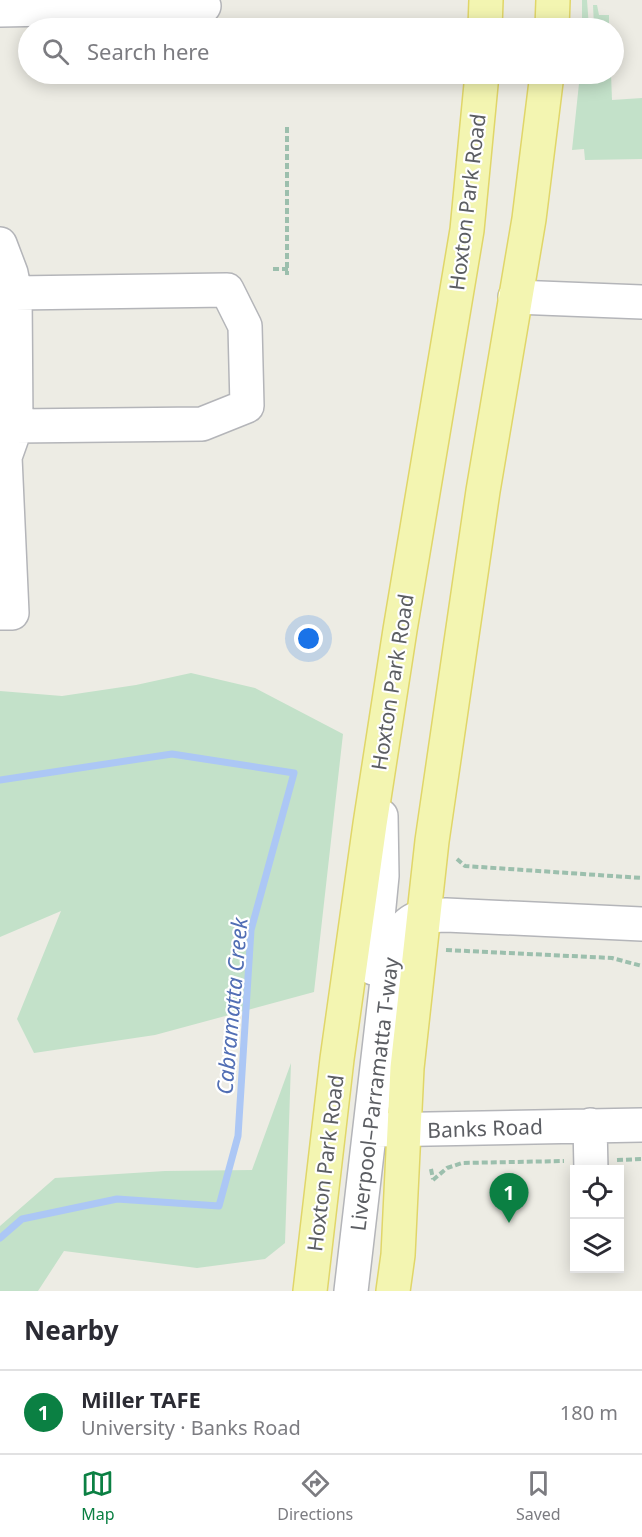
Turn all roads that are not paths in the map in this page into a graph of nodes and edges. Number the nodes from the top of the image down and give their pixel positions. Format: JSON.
{"nodes":[{"id":1,"x":486,"y":0,"type":"edge"},
{"id":2,"x":553,"y":0,"type":"edge"},
{"id":3,"x":37,"y":5,"type":"edge"},
{"id":4,"x":0,"y":10,"type":"edge"},
{"id":5,"x":204,"y":12,"type":"edge"},
{"id":6,"x":485,"y":18,"type":"edge"},
{"id":7,"x":552,"y":18,"type":"edge"},
{"id":8,"x":481,"y":84,"type":"edge"},
{"id":9,"x":546,"y":84,"type":"edge"},
{"id":10,"x":0,"y":244,"type":"edge"},
{"id":11,"x":15,"y":293,"type":"junction"},
{"id":12,"x":515,"y":297,"type":"junction"},
{"id":13,"x":642,"y":302,"type":"edge"},
{"id":14,"x":16,"y":426,"type":"junction"},
{"id":15,"x":3,"y":458,"type":"edge"},
{"id":16,"x":0,"y":613,"type":"edge"},
{"id":17,"x":381,"y":754,"type":"junction"},
{"id":18,"x":424,"y":916,"type":"junction"},
{"id":19,"x":642,"y":924,"type":"edge"},
{"id":20,"x":378,"y":1057,"type":"junction"},
{"id":21,"x":590,"y":1125,"type":"junction"},
{"id":22,"x":642,"y":1125,"type":"edge"},
{"id":23,"x":329,"y":1127,"type":"junction"},
{"id":24,"x":369,"y":1130,"type":"junction"},
{"id":25,"x":403,"y":1130,"type":"junction"},
{"id":26,"x":591,"y":1165,"type":"edge"},
{"id":27,"x":310,"y":1291,"type":"edge"},
{"id":28,"x":351,"y":1291,"type":"edge"},
{"id":29,"x":393,"y":1291,"type":"edge"}],
"edges":[{"from":1,"to":6,"type":"main road"},
{"from":2,"to":7,"type":"main road"},
{"from":3,"to":4,"type":"street"},
{"from":3,"to":5,"type":"street"},
{"from":8,"to":17,"type":"main road","name":"Hoxton Park Road"},
{"from":9,"to":12,"type":"main road"},
{"from":10,"to":11,"type":"street"},
{"from":11,"to":14,"type":"street"},
{"from":11,"to":14,"type":"street"},
{"from":12,"to":13,"type":"street"},
{"from":12,"to":18,"type":"main road"},
{"from":14,"to":15,"type":"street"},
{"from":15,"to":16,"type":"street"},
{"from":17,"to":20,"type":"street"},
{"from":17,"to":23,"type":"main road","name":"Hoxton Park Road"},
{"from":18,"to":19,"type":"street"},
{"from":18,"to":20,"type":"street","name":"Liverpool–Parramatta T-way"},
{"from":18,"to":25,"type":"main road"},
{"from":20,"to":24,"type":"street","name":"Liverpool–Parramatta T-way"},
{"from":21,"to":22,"type":"street","name":"Banks Road"},
{"from":21,"to":25,"type":"street","name":"Banks Road"},
{"from":21,"to":26,"type":"street"},
{"from":23,"to":24,"type":"street","name":"Banks Road"},
{"from":23,"to":27,"type":"main road","name":"Hoxton Park Road"},
{"from":24,"to":25,"type":"street","name":"Banks Road"},
{"from":24,"to":28,"type":"street","name":"Liverpool–Parramatta T-way"},
{"from":25,"to":29,"type":"main road"}]}
